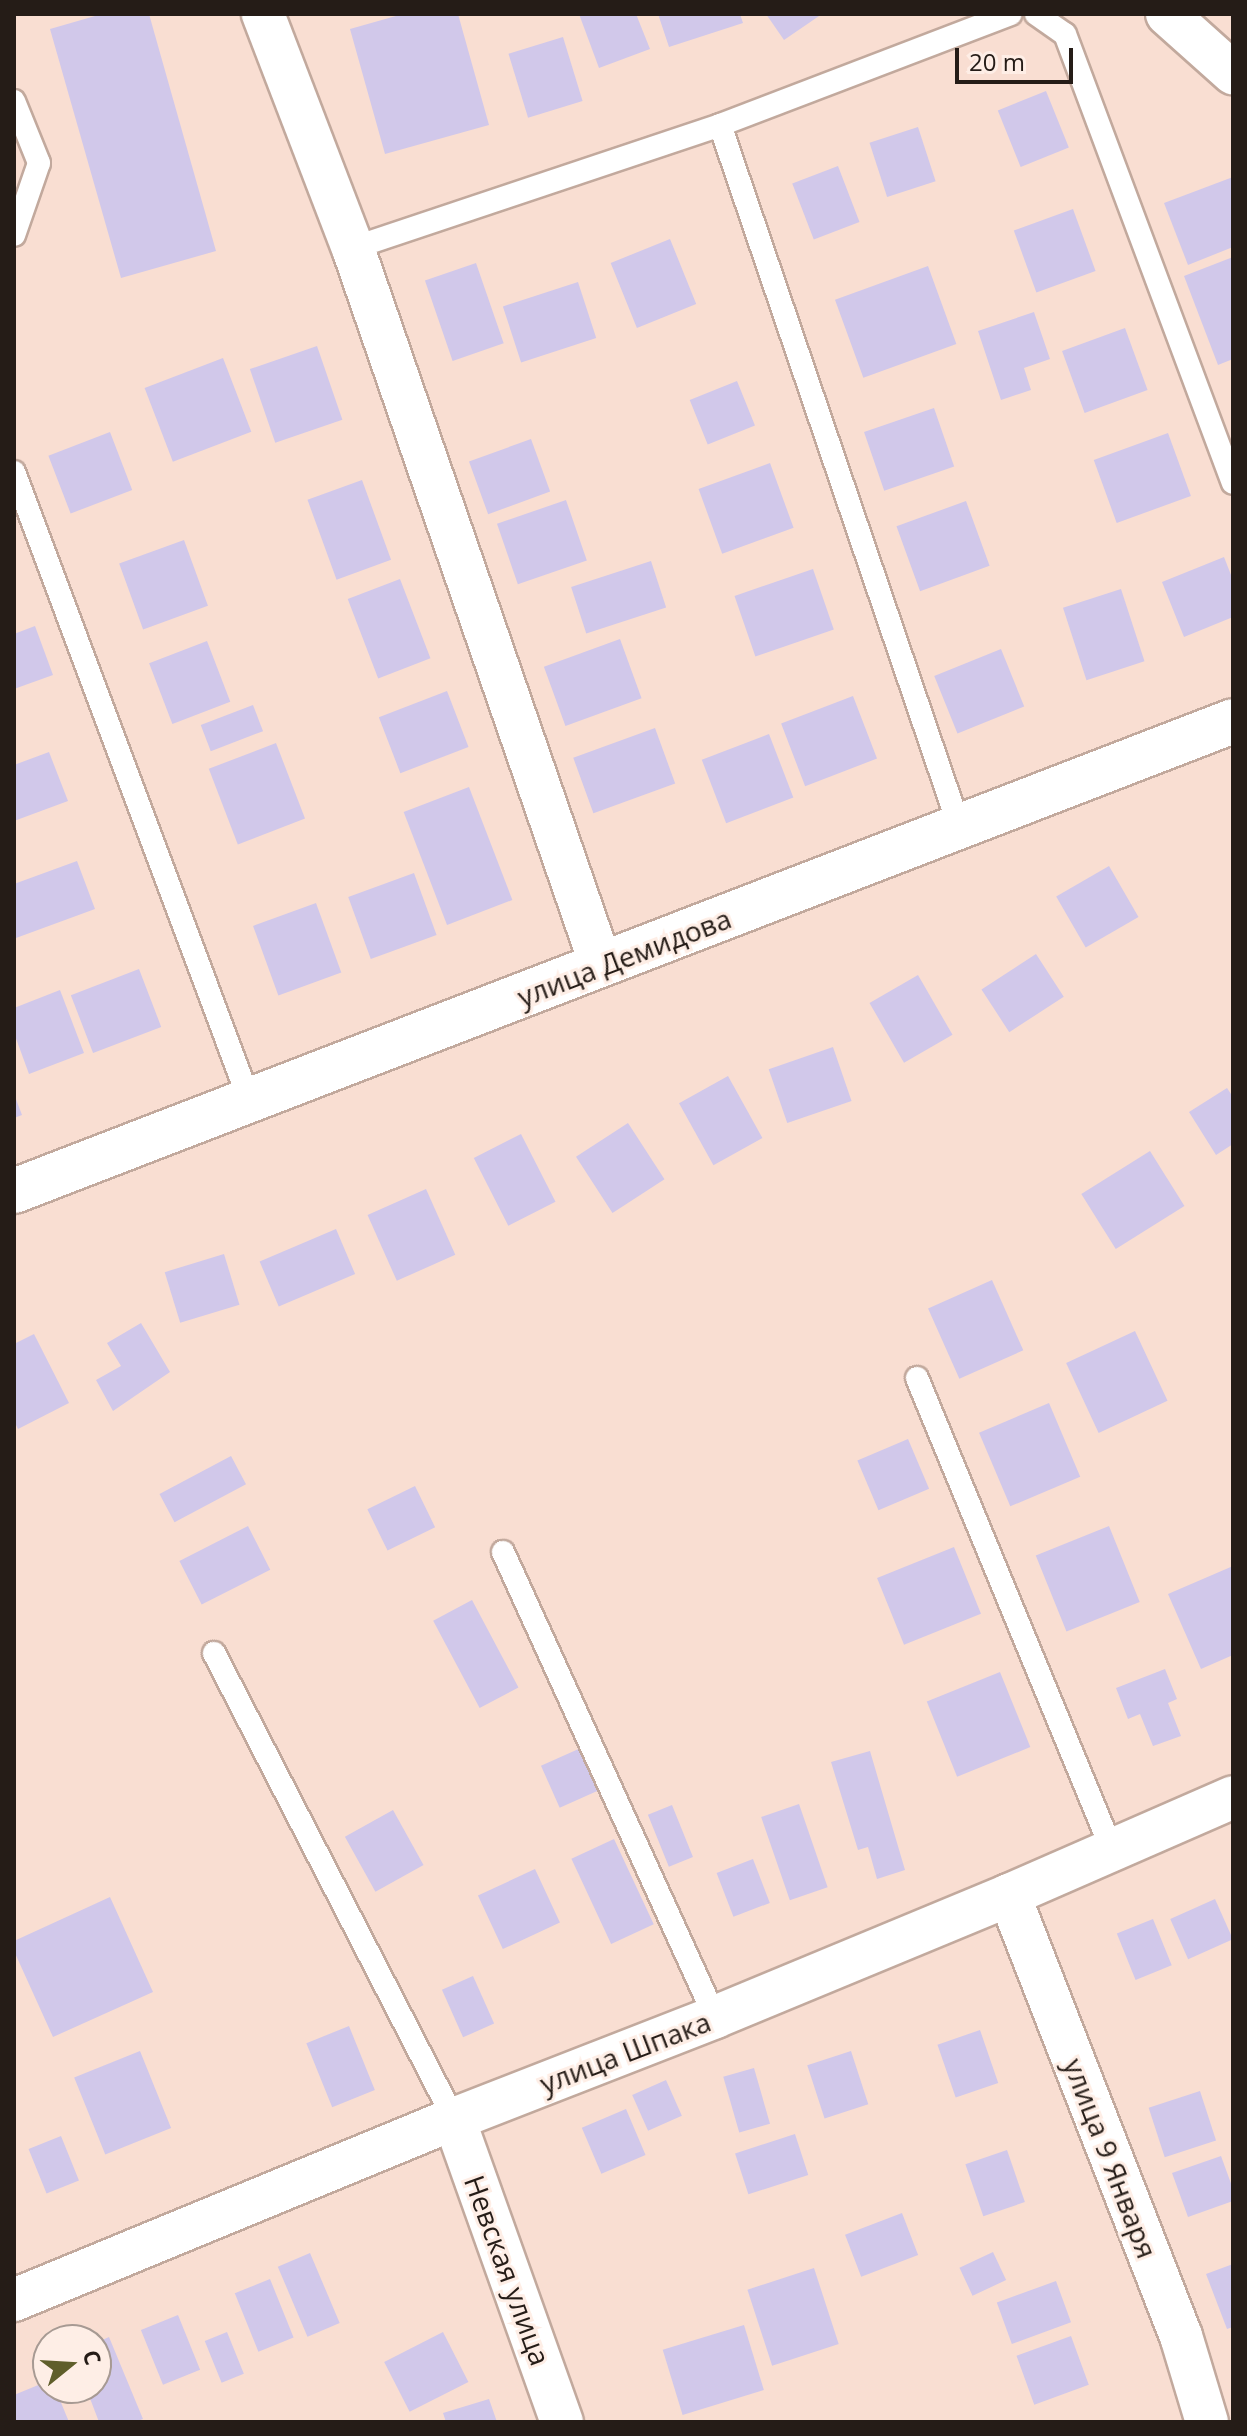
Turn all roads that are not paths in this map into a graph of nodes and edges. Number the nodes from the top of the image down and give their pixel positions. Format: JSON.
{"nodes":[{"id":1,"x":263,"y":14,"type":"edge"},
{"id":2,"x":1010,"y":14,"type":"edge"},
{"id":3,"x":1036,"y":14,"type":"edge"},
{"id":4,"x":1167,"y":14,"type":"edge"},
{"id":5,"x":1233,"y":73,"type":"edge"},
{"id":6,"x":14,"y":101,"type":"edge"},
{"id":7,"x":720,"y":125,"type":"junction"},
{"id":8,"x":14,"y":235,"type":"edge"},
{"id":9,"x":353,"y":248,"type":"junction"},
{"id":10,"x":14,"y":472,"type":"edge"},
{"id":11,"x":1233,"y":483,"type":"edge"},
{"id":12,"x":1233,"y":721,"type":"edge"},
{"id":13,"x":959,"y":826,"type":"junction"},
{"id":14,"x":601,"y":965,"type":"junction"},
{"id":15,"x":250,"y":1102,"type":"junction"},
{"id":16,"x":14,"y":1191,"type":"edge"},
{"id":17,"x":917,"y":1378,"type":"dead end"},
{"id":18,"x":503,"y":1552,"type":"dead end"},
{"id":19,"x":214,"y":1653,"type":"dead end"},
{"id":20,"x":1233,"y":1797,"type":"edge"},
{"id":21,"x":1112,"y":1850,"type":"junction"},
{"id":22,"x":1009,"y":1895,"type":"junction"},
{"id":23,"x":715,"y":2017,"type":"junction"},
{"id":24,"x":454,"y":2119,"type":"junction"},
{"id":25,"x":14,"y":2300,"type":"edge"},
{"id":26,"x":562,"y":2422,"type":"edge"},
{"id":27,"x":1207,"y":2422,"type":"edge"}],
"edges":[{"from":1,"to":9,"type":"street"},
{"from":2,"to":7,"type":"lane"},
{"from":3,"to":11,"type":"lane"},
{"from":4,"to":5,"type":"street"},
{"from":6,"to":8,"type":"lane"},
{"from":7,"to":9,"type":"lane"},
{"from":7,"to":13,"type":"lane"},
{"from":9,"to":14,"type":"street"},
{"from":10,"to":15,"type":"lane"},
{"from":12,"to":13,"type":"street","name":"улица Демидова"},
{"from":13,"to":14,"type":"street","name":"улица Демидова"},
{"from":14,"to":15,"type":"street","name":"улица Демидова"},
{"from":15,"to":16,"type":"street","name":"улица Демидова"},
{"from":17,"to":21,"type":"lane"},
{"from":18,"to":23,"type":"lane"},
{"from":19,"to":24,"type":"lane"},
{"from":20,"to":21,"type":"street","name":"улица Шпака"},
{"from":21,"to":22,"type":"street","name":"улица Шпака"},
{"from":22,"to":23,"type":"street","name":"улица Шпака"},
{"from":22,"to":27,"type":"street","name":"улица 9 Января"},
{"from":23,"to":24,"type":"street","name":"улица Шпака"},
{"from":24,"to":25,"type":"street","name":"улица Шпака"},
{"from":24,"to":26,"type":"street","name":"Невская улица"}]}
